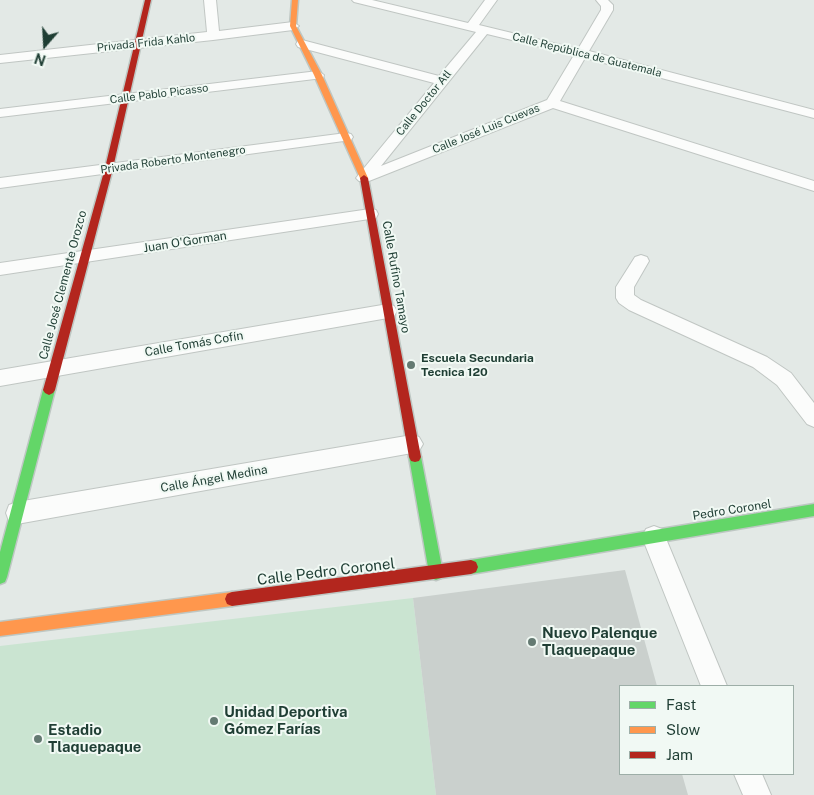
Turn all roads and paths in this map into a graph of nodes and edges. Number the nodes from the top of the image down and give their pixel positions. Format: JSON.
{"nodes":[{"id":1,"x":148,"y":0,"type":"edge"},
{"id":2,"x":210,"y":0,"type":"edge"},
{"id":3,"x":295,"y":0,"type":"edge"},
{"id":4,"x":358,"y":0,"type":"edge"},
{"id":5,"x":491,"y":0,"type":"edge"},
{"id":6,"x":602,"y":0,"type":"edge"},
{"id":7,"x":292,"y":26,"type":"junction"},
{"id":8,"x":478,"y":28,"type":"junction"},
{"id":9,"x":213,"y":36,"type":"junction"},
{"id":10,"x":302,"y":44,"type":"junction"},
{"id":11,"x":139,"y":45,"type":"junction"},
{"id":12,"x":581,"y":52,"type":"junction"},
{"id":13,"x":0,"y":59,"type":"edge"},
{"id":14,"x":318,"y":75,"type":"junction"},
{"id":15,"x":442,"y":81,"type":"junction"},
{"id":16,"x":124,"y":99,"type":"junction"},
{"id":17,"x":552,"y":103,"type":"junction"},
{"id":18,"x":0,"y":113,"type":"edge"},
{"id":19,"x":814,"y":114,"type":"edge"},
{"id":20,"x":346,"y":137,"type":"junction"},
{"id":21,"x":109,"y":168,"type":"junction"},
{"id":22,"x":364,"y":178,"type":"junction"},
{"id":23,"x":0,"y":183,"type":"edge"},
{"id":24,"x":814,"y":186,"type":"edge"},
{"id":25,"x":370,"y":214,"type":"junction"},
{"id":26,"x":84,"y":257,"type":"junction"},
{"id":27,"x":641,"y":261,"type":"dead end"},
{"id":28,"x":0,"y":269,"type":"edge"},
{"id":29,"x":388,"y":311,"type":"junction"},
{"id":30,"x":54,"y":367,"type":"junction"},
{"id":31,"x":0,"y":378,"type":"edge"},
{"id":32,"x":814,"y":418,"type":"edge"},
{"id":33,"x":412,"y":444,"type":"junction"},
{"id":34,"x":814,"y":510,"type":"edge"},
{"id":35,"x":17,"y":513,"type":"junction"},
{"id":36,"x":654,"y":537,"type":"junction"},
{"id":37,"x":436,"y":573,"type":"junction"},
{"id":38,"x":0,"y":577,"type":"edge"},
{"id":39,"x":0,"y":629,"type":"edge"},
{"id":40,"x":714,"y":685,"type":"edge"},
{"id":41,"x":748,"y":775,"type":"edge"},
{"id":42,"x":757,"y":795,"type":"edge"}],
"edges":[{"from":1,"to":11,"type":"street","name":"Calle José Clemente Orozco"},
{"from":2,"to":9,"type":"street"},
{"from":3,"to":7,"type":"street"},
{"from":4,"to":8,"type":"street","name":"Calle República de Guatemala"},
{"from":5,"to":8,"type":"street","name":"Calle Doctor Atl"},
{"from":6,"to":12,"type":"street","name":"Calle José Luis Cuevas"},
{"from":7,"to":9,"type":"street","name":"Privada Frida Kahlo"},
{"from":7,"to":10,"type":"street","name":"Calle Rufino Tamayo"},
{"from":8,"to":12,"type":"street","name":"Calle República de Guatemala"},
{"from":8,"to":15,"type":"street","name":"Calle Doctor Atl"},
{"from":9,"to":11,"type":"street","name":"Privada Frida Kahlo"},
{"from":10,"to":14,"type":"street","name":"Calle Rufino Tamayo"},
{"from":10,"to":15,"type":"street"},
{"from":11,"to":13,"type":"street","name":"Privada Frida Kahlo"},
{"from":11,"to":16,"type":"street","name":"Calle José Clemente Orozco"},
{"from":12,"to":17,"type":"street","name":"Calle José Luis Cuevas"},
{"from":12,"to":19,"type":"street","name":"Calle República de Guatemala"},
{"from":14,"to":16,"type":"street","name":"Calle Pablo Picasso"},
{"from":14,"to":20,"type":"street","name":"Calle Rufino Tamayo"},
{"from":15,"to":22,"type":"street","name":"Calle Doctor Atl"},
{"from":16,"to":18,"type":"street","name":"Calle Pablo Picasso"},
{"from":16,"to":21,"type":"street","name":"Calle José Clemente Orozco"},
{"from":17,"to":22,"type":"street","name":"Calle José Luis Cuevas"},
{"from":17,"to":24,"type":"street"},
{"from":20,"to":21,"type":"street","name":"Privada Roberto Montenegro"},
{"from":20,"to":22,"type":"street","name":"Calle Rufino Tamayo"},
{"from":21,"to":23,"type":"street","name":"Privada Roberto Montenegro"},
{"from":21,"to":26,"type":"street","name":"Calle José Clemente Orozco"},
{"from":22,"to":25,"type":"street","name":"Calle Rufino Tamayo"},
{"from":25,"to":26,"type":"street","name":"Juan O'Gorman"},
{"from":25,"to":29,"type":"street","name":"Calle Rufino Tamayo"},
{"from":26,"to":28,"type":"street","name":"Juan O'Gorman"},
{"from":26,"to":30,"type":"street","name":"Calle José Clemente Orozco"},
{"from":27,"to":32,"type":"street"},
{"from":29,"to":30,"type":"street","name":"Calle Tomás Cofín"},
{"from":29,"to":33,"type":"street","name":"Calle Rufino Tamayo"},
{"from":30,"to":31,"type":"street","name":"Calle Tomás Cofín"},
{"from":30,"to":35,"type":"street","name":"Calle José Clemente Orozco"},
{"from":33,"to":35,"type":"street","name":"Calle Ángel Medina"},
{"from":33,"to":37,"type":"street","name":"Calle Rufino Tamayo"},
{"from":34,"to":36,"type":"street","name":"Pedro Coronel"},
{"from":35,"to":38,"type":"street","name":"Calle José Clemente Orozco"},
{"from":36,"to":37,"type":"street","name":"Calle Pedro Coronel"},
{"from":36,"to":40,"type":"street"},
{"from":37,"to":39,"type":"street","name":"Calle Pedro Coronel"},
{"from":41,"to":42,"type":"street"}]}
